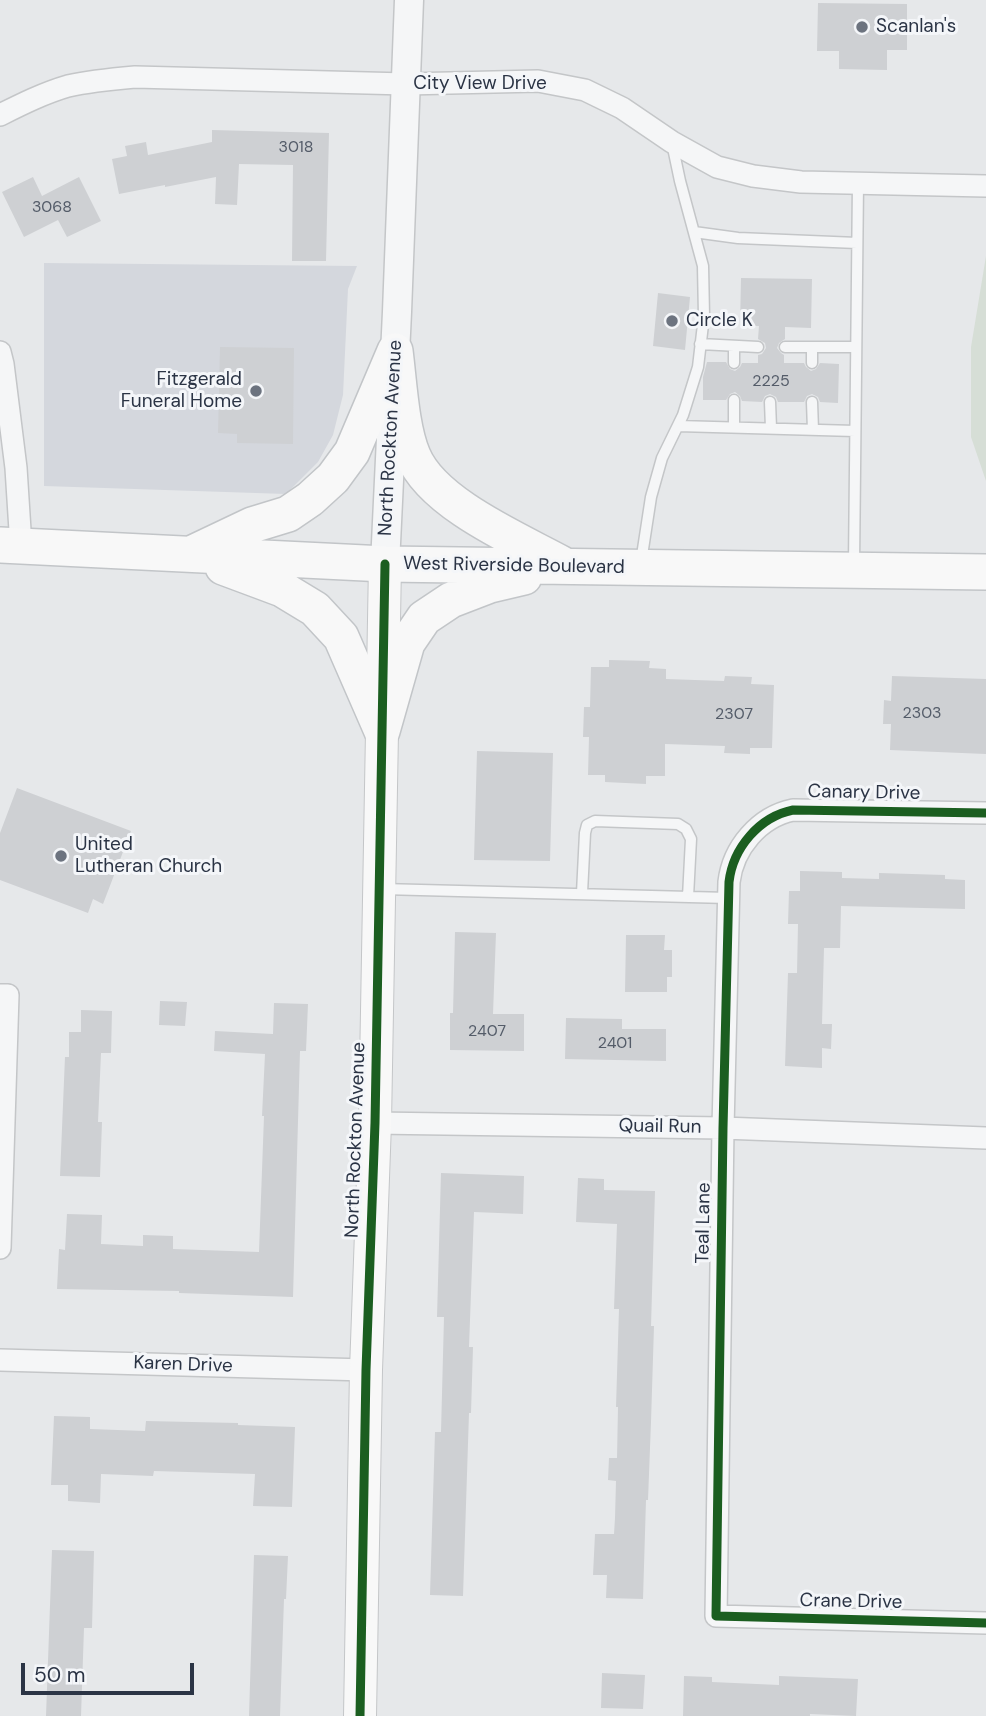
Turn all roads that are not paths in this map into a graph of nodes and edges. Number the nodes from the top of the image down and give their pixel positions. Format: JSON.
{"nodes":[{"id":1,"x":408,"y":0,"type":"edge"},
{"id":2,"x":407,"y":84,"type":"junction"},
{"id":3,"x":0,"y":115,"type":"edge"},
{"id":4,"x":672,"y":142,"type":"junction"},
{"id":5,"x":858,"y":183,"type":"junction"},
{"id":6,"x":986,"y":186,"type":"edge"},
{"id":7,"x":694,"y":232,"type":"junction"},
{"id":8,"x":857,"y":243,"type":"junction"},
{"id":9,"x":700,"y":344,"type":"junction"},
{"id":10,"x":733,"y":346,"type":"junction"},
{"id":11,"x":758,"y":347,"type":"dead end"},
{"id":12,"x":785,"y":347,"type":"dead end"},
{"id":13,"x":856,"y":347,"type":"junction"},
{"id":14,"x":812,"y":348,"type":"junction"},
{"id":15,"x":395,"y":351,"type":"junction"},
{"id":16,"x":0,"y":352,"type":"edge"},
{"id":17,"x":734,"y":363,"type":"dead end"},
{"id":18,"x":812,"y":363,"type":"dead end"},
{"id":19,"x":734,"y":400,"type":"dead end"},
{"id":20,"x":770,"y":402,"type":"dead end"},
{"id":21,"x":812,"y":402,"type":"dead end"},
{"id":22,"x":678,"y":426,"type":"junction"},
{"id":23,"x":734,"y":427,"type":"junction"},
{"id":24,"x":771,"y":428,"type":"junction"},
{"id":25,"x":813,"y":430,"type":"junction"},
{"id":26,"x":855,"y":431,"type":"junction"},
{"id":27,"x":11,"y":546,"type":"edge"},
{"id":28,"x":190,"y":554,"type":"junction"},
{"id":29,"x":385,"y":564,"type":"junction"},
{"id":30,"x":568,"y":567,"type":"junction"},
{"id":31,"x":640,"y":568,"type":"junction"},
{"id":32,"x":854,"y":571,"type":"junction"},
{"id":33,"x":986,"y":572,"type":"edge"},
{"id":34,"x":382,"y":731,"type":"junction"},
{"id":35,"x":986,"y":813,"type":"edge"},
{"id":36,"x":750,"y":836,"type":"joint"},
{"id":37,"x":379,"y":888,"type":"junction"},
{"id":38,"x":582,"y":893,"type":"junction"},
{"id":39,"x":688,"y":897,"type":"junction"},
{"id":40,"x":728,"y":898,"type":"junction"},
{"id":41,"x":4,"y":995,"type":"edge"},
{"id":42,"x":375,"y":1123,"type":"junction"},
{"id":43,"x":723,"y":1128,"type":"junction"},
{"id":44,"x":986,"y":1139,"type":"edge"},
{"id":45,"x":0,"y":1248,"type":"edge"},
{"id":46,"x":0,"y":1360,"type":"edge"},
{"id":47,"x":366,"y":1370,"type":"junction"},
{"id":48,"x":716,"y":1616,"type":"joint"},
{"id":49,"x":986,"y":1623,"type":"edge"},
{"id":50,"x":359,"y":1716,"type":"edge"}],
"edges":[{"from":1,"to":2,"type":"street","name":"North Rockton Avenue"},
{"from":2,"to":3,"type":"street","name":"City View Drive"},
{"from":2,"to":4,"type":"street","name":"City View Drive"},
{"from":2,"to":15,"type":"street","name":"North Rockton Avenue"},
{"from":4,"to":5,"type":"street","name":"City View Drive"},
{"from":4,"to":7,"type":"lane"},
{"from":5,"to":6,"type":"street","name":"City View Drive"},
{"from":5,"to":8,"type":"lane"},
{"from":7,"to":8,"type":"lane"},
{"from":7,"to":9,"type":"lane"},
{"from":8,"to":13,"type":"lane"},
{"from":9,"to":10,"type":"lane"},
{"from":9,"to":22,"type":"lane"},
{"from":10,"to":11,"type":"lane"},
{"from":10,"to":17,"type":"lane"},
{"from":12,"to":14,"type":"lane"},
{"from":13,"to":14,"type":"lane"},
{"from":13,"to":26,"type":"lane"},
{"from":14,"to":18,"type":"lane"},
{"from":15,"to":28,"type":"main road"},
{"from":15,"to":29,"type":"street","name":"North Rockton Avenue"},
{"from":15,"to":30,"type":"main road"},
{"from":16,"to":27,"type":"street"},
{"from":19,"to":23,"type":"lane"},
{"from":20,"to":24,"type":"lane"},
{"from":21,"to":25,"type":"lane"},
{"from":22,"to":23,"type":"lane"},
{"from":22,"to":31,"type":"lane"},
{"from":23,"to":24,"type":"lane"},
{"from":24,"to":25,"type":"lane"},
{"from":25,"to":26,"type":"lane"},
{"from":26,"to":32,"type":"lane"},
{"from":27,"to":28,"type":"main road","name":"West Riverside Boulevard"},
{"from":28,"to":29,"type":"main road","name":"West Riverside Boulevard"},
{"from":28,"to":34,"type":"main road"},
{"from":29,"to":30,"type":"main road","name":"West Riverside Boulevard"},
{"from":29,"to":34,"type":"main road","name":"North Rockton Avenue"},
{"from":30,"to":31,"type":"main road","name":"West Riverside Boulevard"},
{"from":30,"to":34,"type":"main road"},
{"from":31,"to":32,"type":"main road","name":"West Riverside Boulevard"},
{"from":32,"to":33,"type":"main road","name":"West Riverside Boulevard"},
{"from":34,"to":37,"type":"main road","name":"North Rockton Avenue"},
{"from":35,"to":36,"type":"street","name":"Canary Drive"},
{"from":36,"to":40,"type":"street","name":"Teal Lane"},
{"from":37,"to":38,"type":"lane"},
{"from":37,"to":42,"type":"main road","name":"North Rockton Avenue"},
{"from":38,"to":39,"type":"lane"},
{"from":38,"to":39,"type":"lane"},
{"from":39,"to":40,"type":"lane"},
{"from":40,"to":43,"type":"street","name":"Teal Lane"},
{"from":41,"to":45,"type":"street"},
{"from":42,"to":43,"type":"street","name":"Quail Run"},
{"from":42,"to":47,"type":"main road","name":"North Rockton Avenue"},
{"from":43,"to":44,"type":"street","name":"Quail Run"},
{"from":43,"to":48,"type":"street","name":"Teal Lane"},
{"from":46,"to":47,"type":"street","name":"Karen Drive"},
{"from":47,"to":50,"type":"main road","name":"North Rockton Avenue"},
{"from":48,"to":49,"type":"street","name":"Crane Drive"}]}
